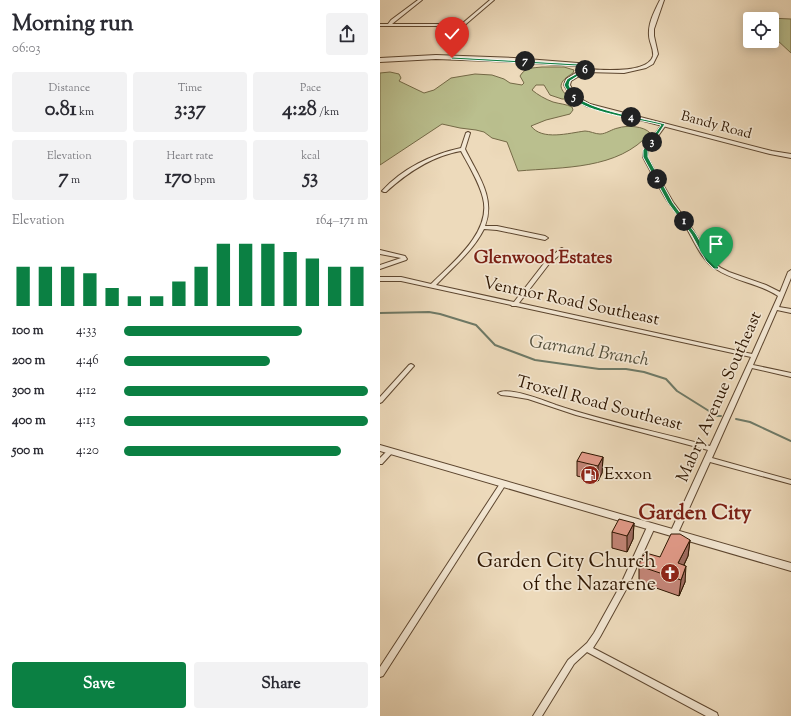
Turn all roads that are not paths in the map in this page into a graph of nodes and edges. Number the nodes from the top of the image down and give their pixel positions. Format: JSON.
{"nodes":[{"id":1,"x":420,"y":0,"type":"edge"},
{"id":2,"x":492,"y":0,"type":"edge"},
{"id":3,"x":662,"y":0,"type":"edge"},
{"id":4,"x":389,"y":25,"type":"junction"},
{"id":5,"x":380,"y":26,"type":"edge"},
{"id":6,"x":380,"y":60,"type":"edge"},
{"id":7,"x":585,"y":70,"type":"junction"},
{"id":8,"x":664,"y":125,"type":"junction"},
{"id":9,"x":468,"y":133,"type":"dead end"},
{"id":10,"x":463,"y":149,"type":"junction"},
{"id":11,"x":791,"y":156,"type":"edge"},
{"id":12,"x":384,"y":191,"type":"dead end"},
{"id":13,"x":483,"y":226,"type":"junction"},
{"id":14,"x":545,"y":238,"type":"dead end"},
{"id":15,"x":562,"y":250,"type":"dead end"},
{"id":16,"x":380,"y":252,"type":"edge"},
{"id":17,"x":380,"y":267,"type":"edge"},
{"id":18,"x":791,"y":272,"type":"edge"},
{"id":19,"x":380,"y":279,"type":"edge"},
{"id":20,"x":432,"y":286,"type":"junction"},
{"id":21,"x":781,"y":296,"type":"junction"},
{"id":22,"x":514,"y":305,"type":"junction"},
{"id":23,"x":776,"y":308,"type":"junction"},
{"id":24,"x":791,"y":311,"type":"edge"},
{"id":25,"x":755,"y":356,"type":"junction"},
{"id":26,"x":411,"y":366,"type":"dead end"},
{"id":27,"x":750,"y":366,"type":"junction"},
{"id":28,"x":791,"y":375,"type":"edge"},
{"id":29,"x":501,"y":393,"type":"dead end"},
{"id":30,"x":380,"y":401,"type":"edge"},
{"id":31,"x":380,"y":448,"type":"edge"},
{"id":32,"x":712,"y":449,"type":"junction"},
{"id":33,"x":390,"y":452,"type":"junction"},
{"id":34,"x":708,"y":459,"type":"junction"},
{"id":35,"x":380,"y":462,"type":"edge"},
{"id":36,"x":791,"y":482,"type":"edge"},
{"id":37,"x":503,"y":484,"type":"junction"},
{"id":38,"x":651,"y":526,"type":"junction"},
{"id":39,"x":674,"y":533,"type":"junction"},
{"id":40,"x":791,"y":567,"type":"edge"},
{"id":41,"x":586,"y":648,"type":"junction"},
{"id":42,"x":380,"y":674,"type":"edge"},
{"id":43,"x":537,"y":716,"type":"edge"},
{"id":44,"x":713,"y":716,"type":"edge"}],
"edges":[{"from":1,"to":4,"type":"street"},
{"from":2,"to":4,"type":"street"},
{"from":3,"to":7,"type":"street"},
{"from":4,"to":5,"type":"street"},
{"from":6,"to":7,"type":"street"},
{"from":7,"to":8,"type":"street","name":"Bandy Road"},
{"from":8,"to":11,"type":"street","name":"Bandy Road"},
{"from":8,"to":21,"type":"street"},
{"from":9,"to":10,"type":"street"},
{"from":10,"to":12,"type":"street"},
{"from":10,"to":13,"type":"street"},
{"from":13,"to":14,"type":"street"},
{"from":13,"to":20,"type":"street"},
{"from":15,"to":22,"type":"street"},
{"from":16,"to":17,"type":"street"},
{"from":18,"to":21,"type":"street","name":"Mabry Avenue Southeast"},
{"from":19,"to":20,"type":"street","name":"Ventnor Road Southeast"},
{"from":20,"to":22,"type":"street","name":"Ventnor Road Southeast"},
{"from":21,"to":23,"type":"street","name":"Mabry Avenue Southeast"},
{"from":22,"to":25,"type":"street","name":"Ventnor Road Southeast"},
{"from":23,"to":24,"type":"street"},
{"from":23,"to":25,"type":"street","name":"Mabry Avenue Southeast"},
{"from":25,"to":27,"type":"street","name":"Mabry Avenue Southeast"},
{"from":26,"to":30,"type":"street"},
{"from":27,"to":28,"type":"street"},
{"from":27,"to":32,"type":"street","name":"Mabry Avenue Southeast"},
{"from":29,"to":32,"type":"street","name":"Troxell Road Southeast"},
{"from":31,"to":33,"type":"street"},
{"from":32,"to":34,"type":"street","name":"Mabry Avenue Southeast"},
{"from":33,"to":35,"type":"street"},
{"from":33,"to":37,"type":"street"},
{"from":34,"to":36,"type":"street"},
{"from":34,"to":39,"type":"street","name":"Mabry Avenue Southeast"},
{"from":37,"to":38,"type":"street"},
{"from":37,"to":42,"type":"street"},
{"from":38,"to":39,"type":"street"},
{"from":38,"to":41,"type":"street"},
{"from":39,"to":40,"type":"street"},
{"from":41,"to":43,"type":"street"},
{"from":41,"to":44,"type":"street"}]}
